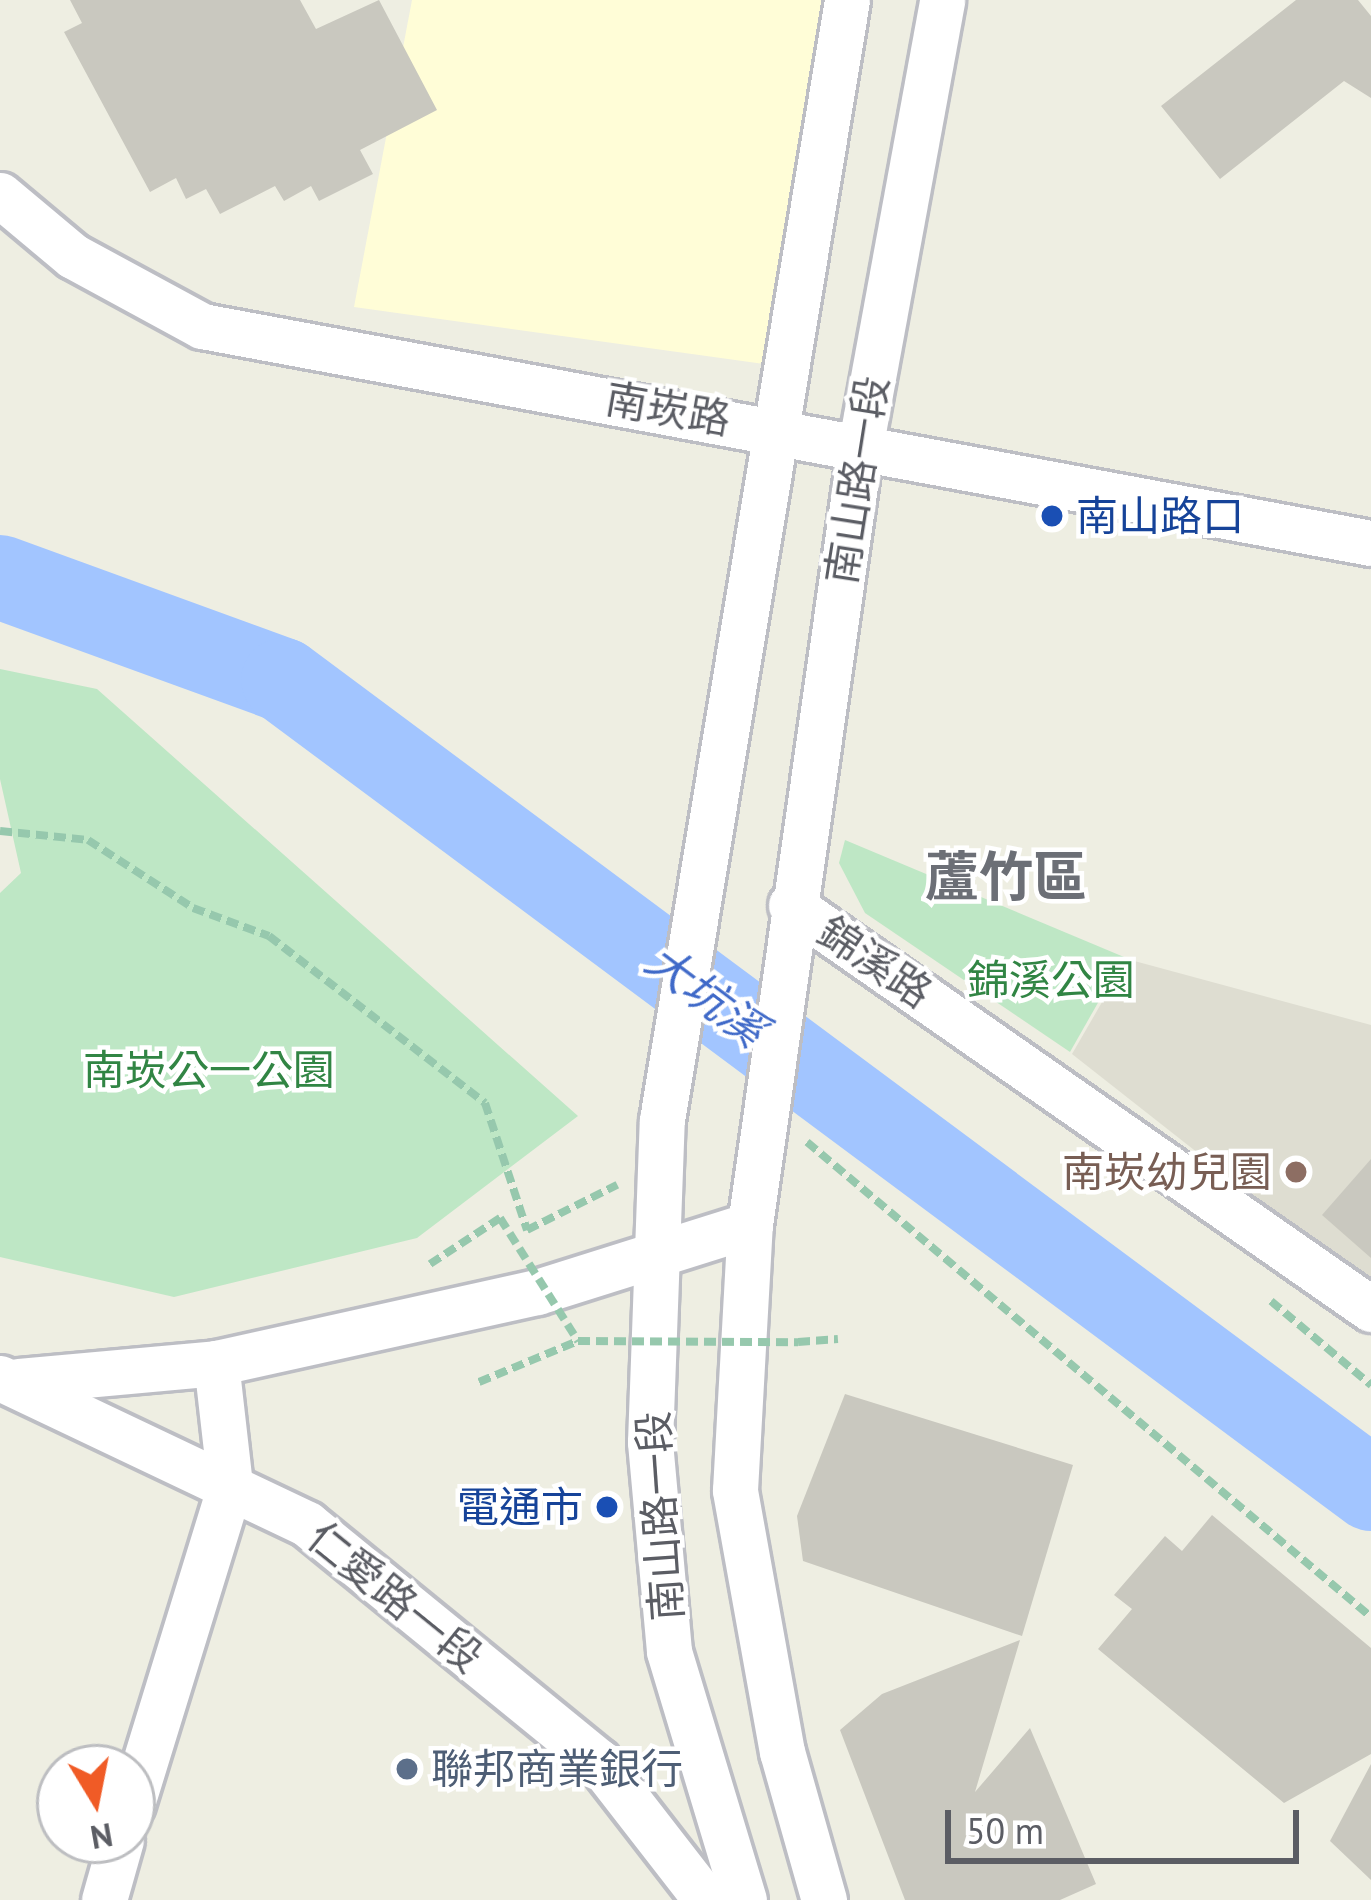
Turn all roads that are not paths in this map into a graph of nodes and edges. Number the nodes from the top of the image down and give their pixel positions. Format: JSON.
{"nodes":[{"id":1,"x":847,"y":0,"type":"edge"},
{"id":2,"x":942,"y":0,"type":"edge"},
{"id":3,"x":0,"y":195,"type":"edge"},
{"id":4,"x":781,"y":429,"type":"junction"},
{"id":5,"x":861,"y":443,"type":"junction"},
{"id":6,"x":1371,"y":543,"type":"edge"},
{"id":7,"x":791,"y":905,"type":"junction"},
{"id":8,"x":750,"y":1225,"type":"junction"},
{"id":9,"x":657,"y":1249,"type":"junction"},
{"id":10,"x":1371,"y":1309,"type":"edge"},
{"id":11,"x":216,"y":1363,"type":"junction"},
{"id":12,"x":9,"y":1380,"type":"edge"},
{"id":13,"x":230,"y":1485,"type":"junction"},
{"id":14,"x":150,"y":1744,"type":"edge"},
{"id":15,"x":115,"y":1864,"type":"edge"},
{"id":16,"x":104,"y":1900,"type":"edge"},
{"id":17,"x":706,"y":1900,"type":"edge"},
{"id":18,"x":744,"y":1900,"type":"edge"},
{"id":19,"x":824,"y":1900,"type":"edge"}],
"edges":[{"from":1,"to":4,"type":"street","name":"南山路一段"},
{"from":2,"to":5,"type":"street","name":"南山路一段"},
{"from":3,"to":4,"type":"street","name":"南崁路"},
{"from":4,"to":5,"type":"street","name":"南崁路"},
{"from":4,"to":9,"type":"street","name":"南山路一段"},
{"from":5,"to":6,"type":"street","name":"南崁路"},
{"from":5,"to":7,"type":"street","name":"南山路一段"},
{"from":7,"to":8,"type":"street","name":"南山路一段"},
{"from":7,"to":10,"type":"street","name":"錦溪路"},
{"from":8,"to":9,"type":"street","name":"仁愛路一段"},
{"from":8,"to":19,"type":"street","name":"南山路一段"},
{"from":9,"to":11,"type":"street","name":"仁愛路一段"},
{"from":9,"to":18,"type":"street","name":"南山路一段"},
{"from":11,"to":12,"type":"street","name":"仁愛路一段"},
{"from":11,"to":13,"type":"street"},
{"from":12,"to":13,"type":"street","name":"仁愛路一段"},
{"from":13,"to":14,"type":"street"},
{"from":13,"to":17,"type":"street","name":"仁愛路一段"},
{"from":15,"to":16,"type":"street"}]}
